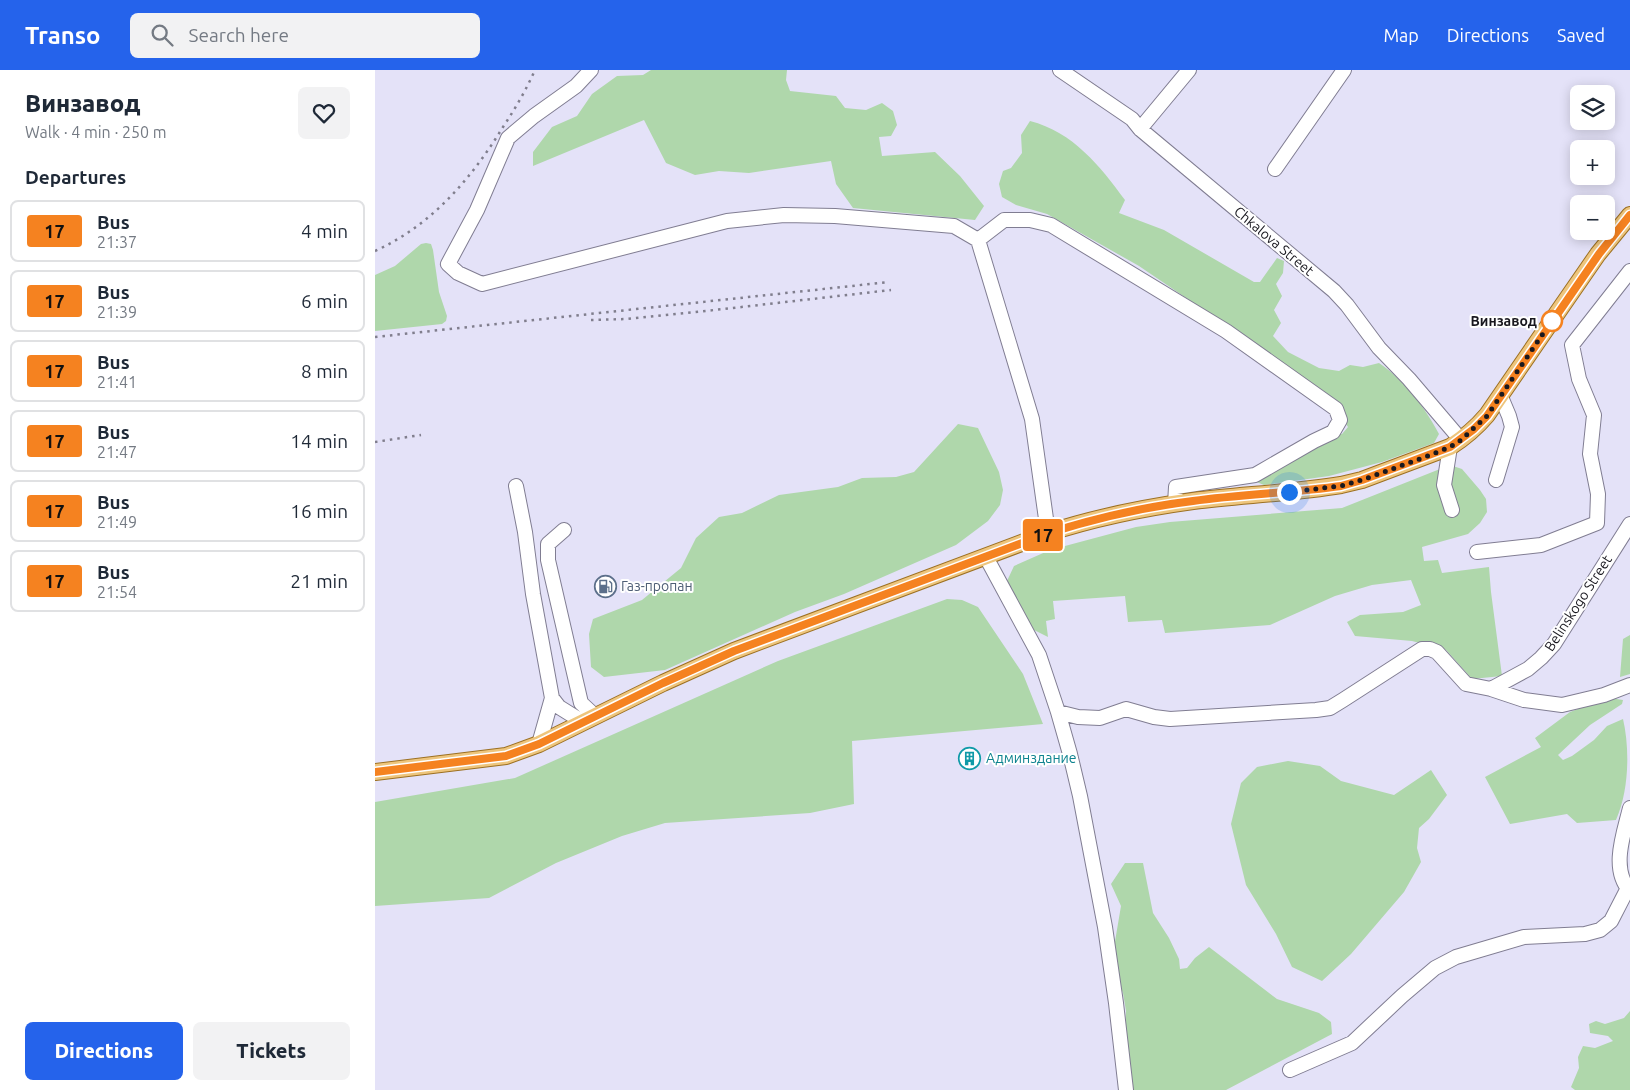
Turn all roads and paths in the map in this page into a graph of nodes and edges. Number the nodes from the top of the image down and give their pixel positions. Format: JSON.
{"nodes":[{"id":1,"x":591,"y":70,"type":"edge"},
{"id":2,"x":1060,"y":70,"type":"edge"},
{"id":3,"x":1189,"y":70,"type":"edge"},
{"id":4,"x":1343,"y":70,"type":"edge"},
{"id":5,"x":1140,"y":129,"type":"junction"},
{"id":6,"x":1275,"y":169,"type":"dead end"},
{"id":7,"x":1630,"y":215,"type":"edge"},
{"id":8,"x":977,"y":240,"type":"junction"},
{"id":9,"x":1630,"y":271,"type":"edge"},
{"id":10,"x":1501,"y":397,"type":"junction"},
{"id":11,"x":1455,"y":444,"type":"junction"},
{"id":12,"x":1496,"y":480,"type":"dead end"},
{"id":13,"x":516,"y":486,"type":"dead end"},
{"id":14,"x":1175,"y":504,"type":"junction"},
{"id":15,"x":1452,"y":510,"type":"dead end"},
{"id":16,"x":1630,"y":524,"type":"edge"},
{"id":17,"x":564,"y":530,"type":"dead end"},
{"id":18,"x":1049,"y":533,"type":"junction"},
{"id":19,"x":1477,"y":552,"type":"dead end"},
{"id":20,"x":986,"y":557,"type":"junction"},
{"id":21,"x":1630,"y":684,"type":"edge"},
{"id":22,"x":1491,"y":689,"type":"junction"},
{"id":23,"x":552,"y":698,"type":"junction"},
{"id":24,"x":1058,"y":712,"type":"junction"},
{"id":25,"x":589,"y":719,"type":"junction"},
{"id":26,"x":539,"y":744,"type":"junction"},
{"id":27,"x":375,"y":772,"type":"edge"},
{"id":28,"x":1630,"y":808,"type":"edge"},
{"id":29,"x":1629,"y":890,"type":"edge"},
{"id":30,"x":1290,"y":1070,"type":"dead end"},
{"id":31,"x":1126,"y":1090,"type":"edge"}],
"edges":[{"from":1,"to":8,"type":"street"},
{"from":2,"to":5,"type":"street","name":"Chkalova Street"},
{"from":3,"to":5,"type":"street"},
{"from":4,"to":6,"type":"street"},
{"from":5,"to":11,"type":"street","name":"Chkalova Street"},
{"from":7,"to":10,"type":"main road"},
{"from":8,"to":14,"type":"street"},
{"from":8,"to":18,"type":"street"},
{"from":9,"to":19,"type":"street"},
{"from":10,"to":11,"type":"main road"},
{"from":10,"to":12,"type":"street"},
{"from":11,"to":14,"type":"main road"},
{"from":11,"to":15,"type":"street"},
{"from":13,"to":23,"type":"street"},
{"from":14,"to":18,"type":"main road"},
{"from":16,"to":22,"type":"street","name":"Belinskogo Street"},
{"from":17,"to":25,"type":"street"},
{"from":18,"to":20,"type":"main road"},
{"from":20,"to":24,"type":"street"},
{"from":20,"to":25,"type":"main road"},
{"from":21,"to":22,"type":"street"},
{"from":22,"to":24,"type":"street"},
{"from":23,"to":25,"type":"street"},
{"from":23,"to":26,"type":"street"},
{"from":24,"to":31,"type":"street"},
{"from":25,"to":26,"type":"main road"},
{"from":26,"to":27,"type":"main road"},
{"from":28,"to":29,"type":"street"},
{"from":29,"to":30,"type":"street"}]}
